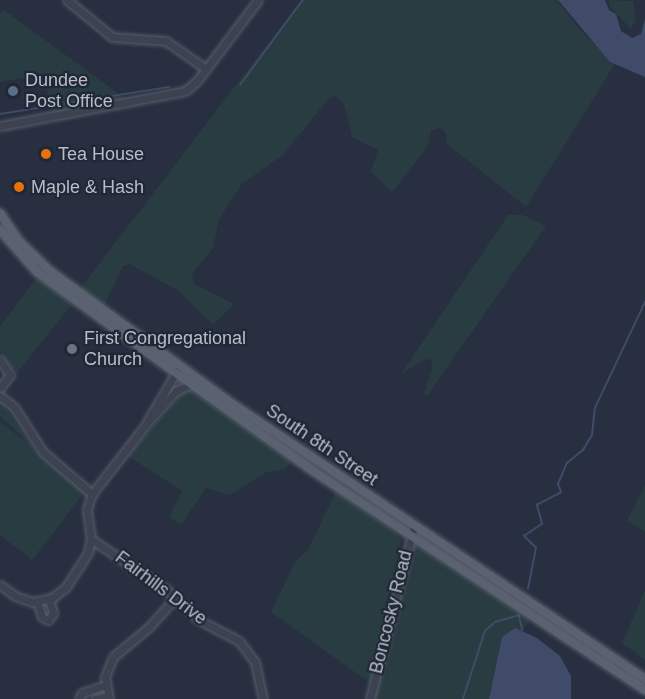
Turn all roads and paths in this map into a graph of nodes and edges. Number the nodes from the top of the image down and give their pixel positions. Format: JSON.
{"nodes":[{"id":1,"x":67,"y":0,"type":"edge"},
{"id":2,"x":258,"y":0,"type":"edge"},
{"id":3,"x":206,"y":69,"type":"junction"},
{"id":4,"x":0,"y":126,"type":"edge"},
{"id":5,"x":0,"y":213,"type":"edge"},
{"id":6,"x":0,"y":230,"type":"edge"},
{"id":7,"x":0,"y":360,"type":"edge"},
{"id":8,"x":178,"y":369,"type":"junction"},
{"id":9,"x":190,"y":384,"type":"junction"},
{"id":10,"x":0,"y":388,"type":"edge"},
{"id":11,"x":0,"y":396,"type":"edge"},
{"id":12,"x":147,"y":423,"type":"junction"},
{"id":13,"x":92,"y":494,"type":"junction"},
{"id":14,"x":412,"y":530,"type":"junction"},
{"id":15,"x":91,"y":539,"type":"junction"},
{"id":16,"x":0,"y":585,"type":"edge"},
{"id":17,"x":175,"y":598,"type":"junction"},
{"id":18,"x":48,"y":599,"type":"junction"},
{"id":19,"x":37,"y":602,"type":"junction"},
{"id":20,"x":645,"y":679,"type":"edge"},
{"id":21,"x":105,"y":685,"type":"junction"},
{"id":22,"x":645,"y":690,"type":"edge"},
{"id":23,"x":108,"y":698,"type":"edge"},
{"id":24,"x":79,"y":699,"type":"edge"},
{"id":25,"x":96,"y":699,"type":"edge"},
{"id":26,"x":263,"y":699,"type":"edge"},
{"id":27,"x":370,"y":699,"type":"edge"}],
"edges":[{"from":1,"to":3,"type":"street"},
{"from":2,"to":3,"type":"street"},
{"from":3,"to":4,"type":"street"},
{"from":5,"to":8,"type":"main road","name":"South 8th Street"},
{"from":6,"to":8,"type":"main road","name":"South 8th Street"},
{"from":7,"to":10,"type":"street"},
{"from":8,"to":9,"type":"main road","name":"South 8th Street"},
{"from":8,"to":12,"type":"street"},
{"from":8,"to":14,"type":"main road","name":"South 8th Street"},
{"from":9,"to":12,"type":"street"},
{"from":9,"to":14,"type":"main road","name":"South 8th Street"},
{"from":11,"to":13,"type":"street"},
{"from":12,"to":13,"type":"street"},
{"from":13,"to":15,"type":"street"},
{"from":14,"to":20,"type":"main road","name":"South 8th Street"},
{"from":14,"to":22,"type":"main road","name":"South 8th Street"},
{"from":14,"to":27,"type":"street","name":"Boncosky Road"},
{"from":15,"to":17,"type":"street","name":"Fairhills Drive"},
{"from":15,"to":18,"type":"street"},
{"from":16,"to":19,"type":"street"},
{"from":17,"to":21,"type":"street"},
{"from":17,"to":26,"type":"street","name":"Fairhills Drive"},
{"from":18,"to":19,"type":"street"},
{"from":18,"to":19,"type":"street"},
{"from":21,"to":23,"type":"street"},
{"from":21,"to":24,"type":"street"},
{"from":23,"to":25,"type":"street"}]}
